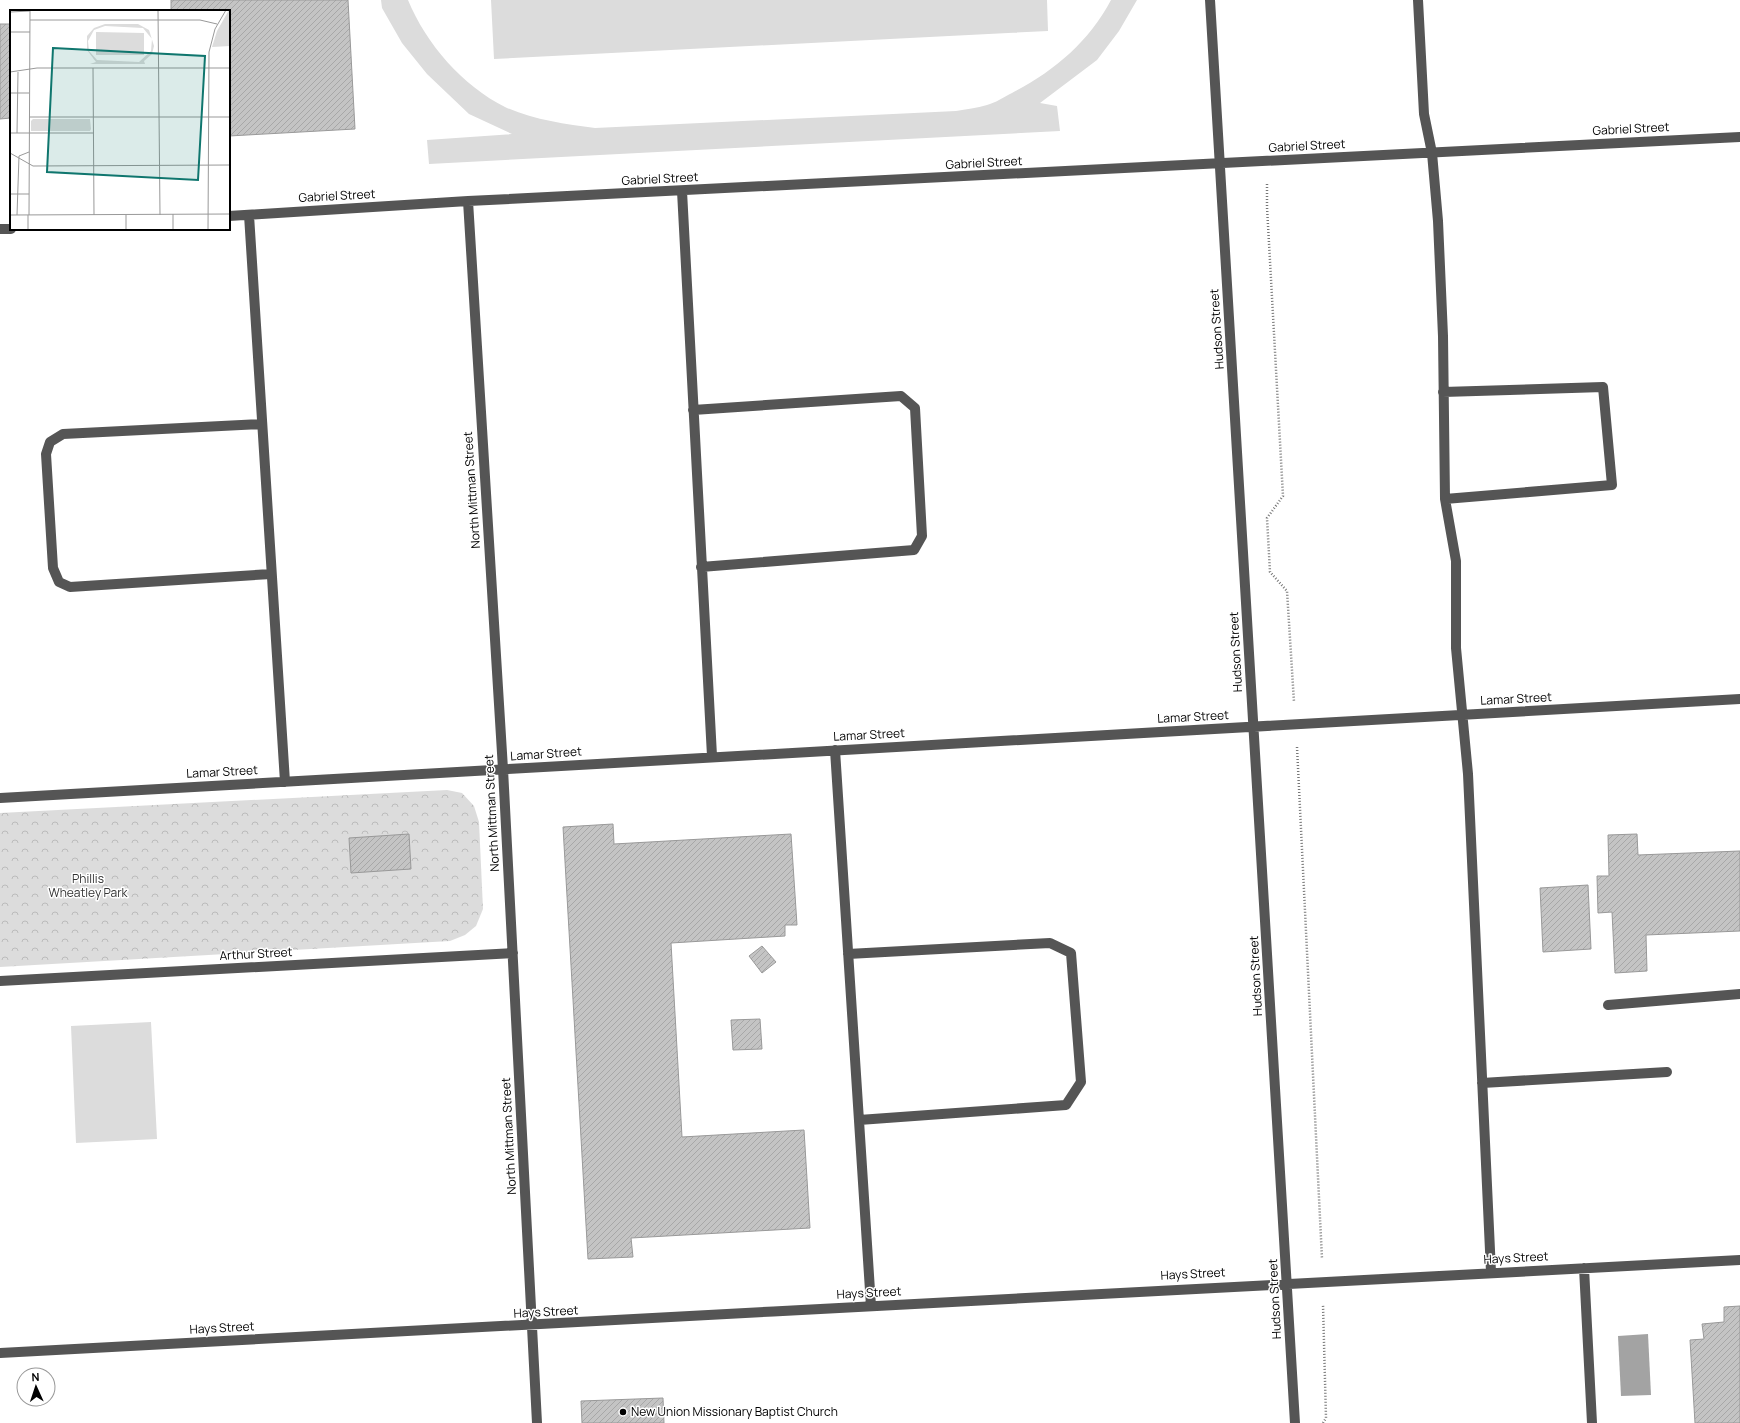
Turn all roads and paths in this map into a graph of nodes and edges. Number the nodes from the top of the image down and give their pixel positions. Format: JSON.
{"nodes":[{"id":1,"x":1210,"y":0,"type":"edge"},
{"id":2,"x":1418,"y":0,"type":"edge"},
{"id":3,"x":1740,"y":137,"type":"edge"},
{"id":4,"x":1432,"y":153,"type":"junction"},
{"id":5,"x":1268,"y":161,"type":"junction"},
{"id":6,"x":1220,"y":164,"type":"junction"},
{"id":7,"x":682,"y":191,"type":"junction"},
{"id":8,"x":468,"y":202,"type":"junction"},
{"id":9,"x":249,"y":215,"type":"junction"},
{"id":10,"x":230,"y":216,"type":"edge"},
{"id":11,"x":1443,"y":392,"type":"junction"},
{"id":12,"x":693,"y":410,"type":"junction"},
{"id":13,"x":262,"y":424,"type":"junction"},
{"id":14,"x":1445,"y":500,"type":"junction"},
{"id":15,"x":701,"y":566,"type":"junction"},
{"id":16,"x":271,"y":574,"type":"junction"},
{"id":17,"x":1740,"y":699,"type":"edge"},
{"id":18,"x":1463,"y":715,"type":"junction"},
{"id":19,"x":1295,"y":725,"type":"junction"},
{"id":20,"x":1253,"y":727,"type":"junction"},
{"id":21,"x":835,"y":750,"type":"junction"},
{"id":22,"x":712,"y":756,"type":"junction"},
{"id":23,"x":504,"y":770,"type":"junction"},
{"id":24,"x":285,"y":782,"type":"junction"},
{"id":25,"x":0,"y":798,"type":"edge"},
{"id":26,"x":513,"y":953,"type":"junction"},
{"id":27,"x":848,"y":954,"type":"junction"},
{"id":28,"x":0,"y":981,"type":"edge"},
{"id":29,"x":1740,"y":994,"type":"edge"},
{"id":30,"x":1608,"y":1005,"type":"dead end"},
{"id":31,"x":1667,"y":1072,"type":"dead end"},
{"id":32,"x":1482,"y":1083,"type":"junction"},
{"id":33,"x":859,"y":1120,"type":"junction"},
{"id":34,"x":1323,"y":1253,"type":"dead end"},
{"id":35,"x":1740,"y":1260,"type":"edge"},
{"id":36,"x":1584,"y":1268,"type":"junction"},
{"id":37,"x":1491,"y":1272,"type":"junction"},
{"id":38,"x":1287,"y":1282,"type":"junction"},
{"id":39,"x":1323,"y":1303,"type":"dead end"},
{"id":40,"x":871,"y":1306,"type":"junction"},
{"id":41,"x":532,"y":1326,"type":"junction"},
{"id":42,"x":0,"y":1353,"type":"edge"},
{"id":43,"x":537,"y":1423,"type":"edge"},
{"id":44,"x":1295,"y":1423,"type":"edge"},
{"id":45,"x":1323,"y":1423,"type":"edge"},
{"id":46,"x":1592,"y":1423,"type":"edge"}],
"edges":[{"from":1,"to":6,"type":"street","name":"Hudson Street"},
{"from":2,"to":4,"type":"street"},
{"from":3,"to":4,"type":"street","name":"Gabriel Street"},
{"from":4,"to":5,"type":"street","name":"Gabriel Street"},
{"from":4,"to":11,"type":"street"},
{"from":5,"to":6,"type":"street","name":"Gabriel Street"},
{"from":5,"to":19,"type":"path"},
{"from":6,"to":7,"type":"street","name":"Gabriel Street"},
{"from":6,"to":20,"type":"street","name":"Hudson Street"},
{"from":7,"to":8,"type":"street","name":"Gabriel Street"},
{"from":7,"to":12,"type":"street"},
{"from":8,"to":9,"type":"street","name":"Gabriel Street"},
{"from":8,"to":23,"type":"street","name":"North Mittman Street"},
{"from":9,"to":10,"type":"street","name":"Gabriel Street"},
{"from":9,"to":13,"type":"street"},
{"from":11,"to":14,"type":"street"},
{"from":11,"to":14,"type":"street"},
{"from":12,"to":15,"type":"street"},
{"from":12,"to":15,"type":"street"},
{"from":13,"to":16,"type":"street"},
{"from":13,"to":16,"type":"street"},
{"from":14,"to":18,"type":"street"},
{"from":15,"to":22,"type":"street"},
{"from":16,"to":24,"type":"street"},
{"from":17,"to":18,"type":"street","name":"Lamar Street"},
{"from":18,"to":19,"type":"street","name":"Lamar Street"},
{"from":18,"to":32,"type":"street"},
{"from":19,"to":20,"type":"street","name":"Lamar Street"},
{"from":19,"to":34,"type":"path"},
{"from":20,"to":21,"type":"street","name":"Lamar Street"},
{"from":20,"to":38,"type":"street","name":"Hudson Street"},
{"from":21,"to":22,"type":"street","name":"Lamar Street"},
{"from":21,"to":27,"type":"street"},
{"from":22,"to":23,"type":"street","name":"Lamar Street"},
{"from":23,"to":24,"type":"street","name":"Lamar Street"},
{"from":23,"to":26,"type":"street","name":"North Mittman Street"},
{"from":24,"to":25,"type":"street","name":"Lamar Street"},
{"from":26,"to":28,"type":"street","name":"Arthur Street"},
{"from":26,"to":41,"type":"street","name":"North Mittman Street"},
{"from":27,"to":33,"type":"street"},
{"from":27,"to":33,"type":"street"},
{"from":29,"to":30,"type":"street"},
{"from":31,"to":32,"type":"street"},
{"from":32,"to":37,"type":"street"},
{"from":33,"to":40,"type":"street"},
{"from":35,"to":36,"type":"street","name":"Hays Street"},
{"from":36,"to":37,"type":"street","name":"Hays Street"},
{"from":36,"to":46,"type":"street"},
{"from":37,"to":38,"type":"street","name":"Hays Street"},
{"from":38,"to":40,"type":"street","name":"Hays Street"},
{"from":38,"to":44,"type":"street","name":"Hudson Street"},
{"from":39,"to":45,"type":"path"},
{"from":40,"to":41,"type":"street","name":"Hays Street"},
{"from":41,"to":42,"type":"street","name":"Hays Street"},
{"from":41,"to":43,"type":"street","name":"North Mittman Street"}]}
